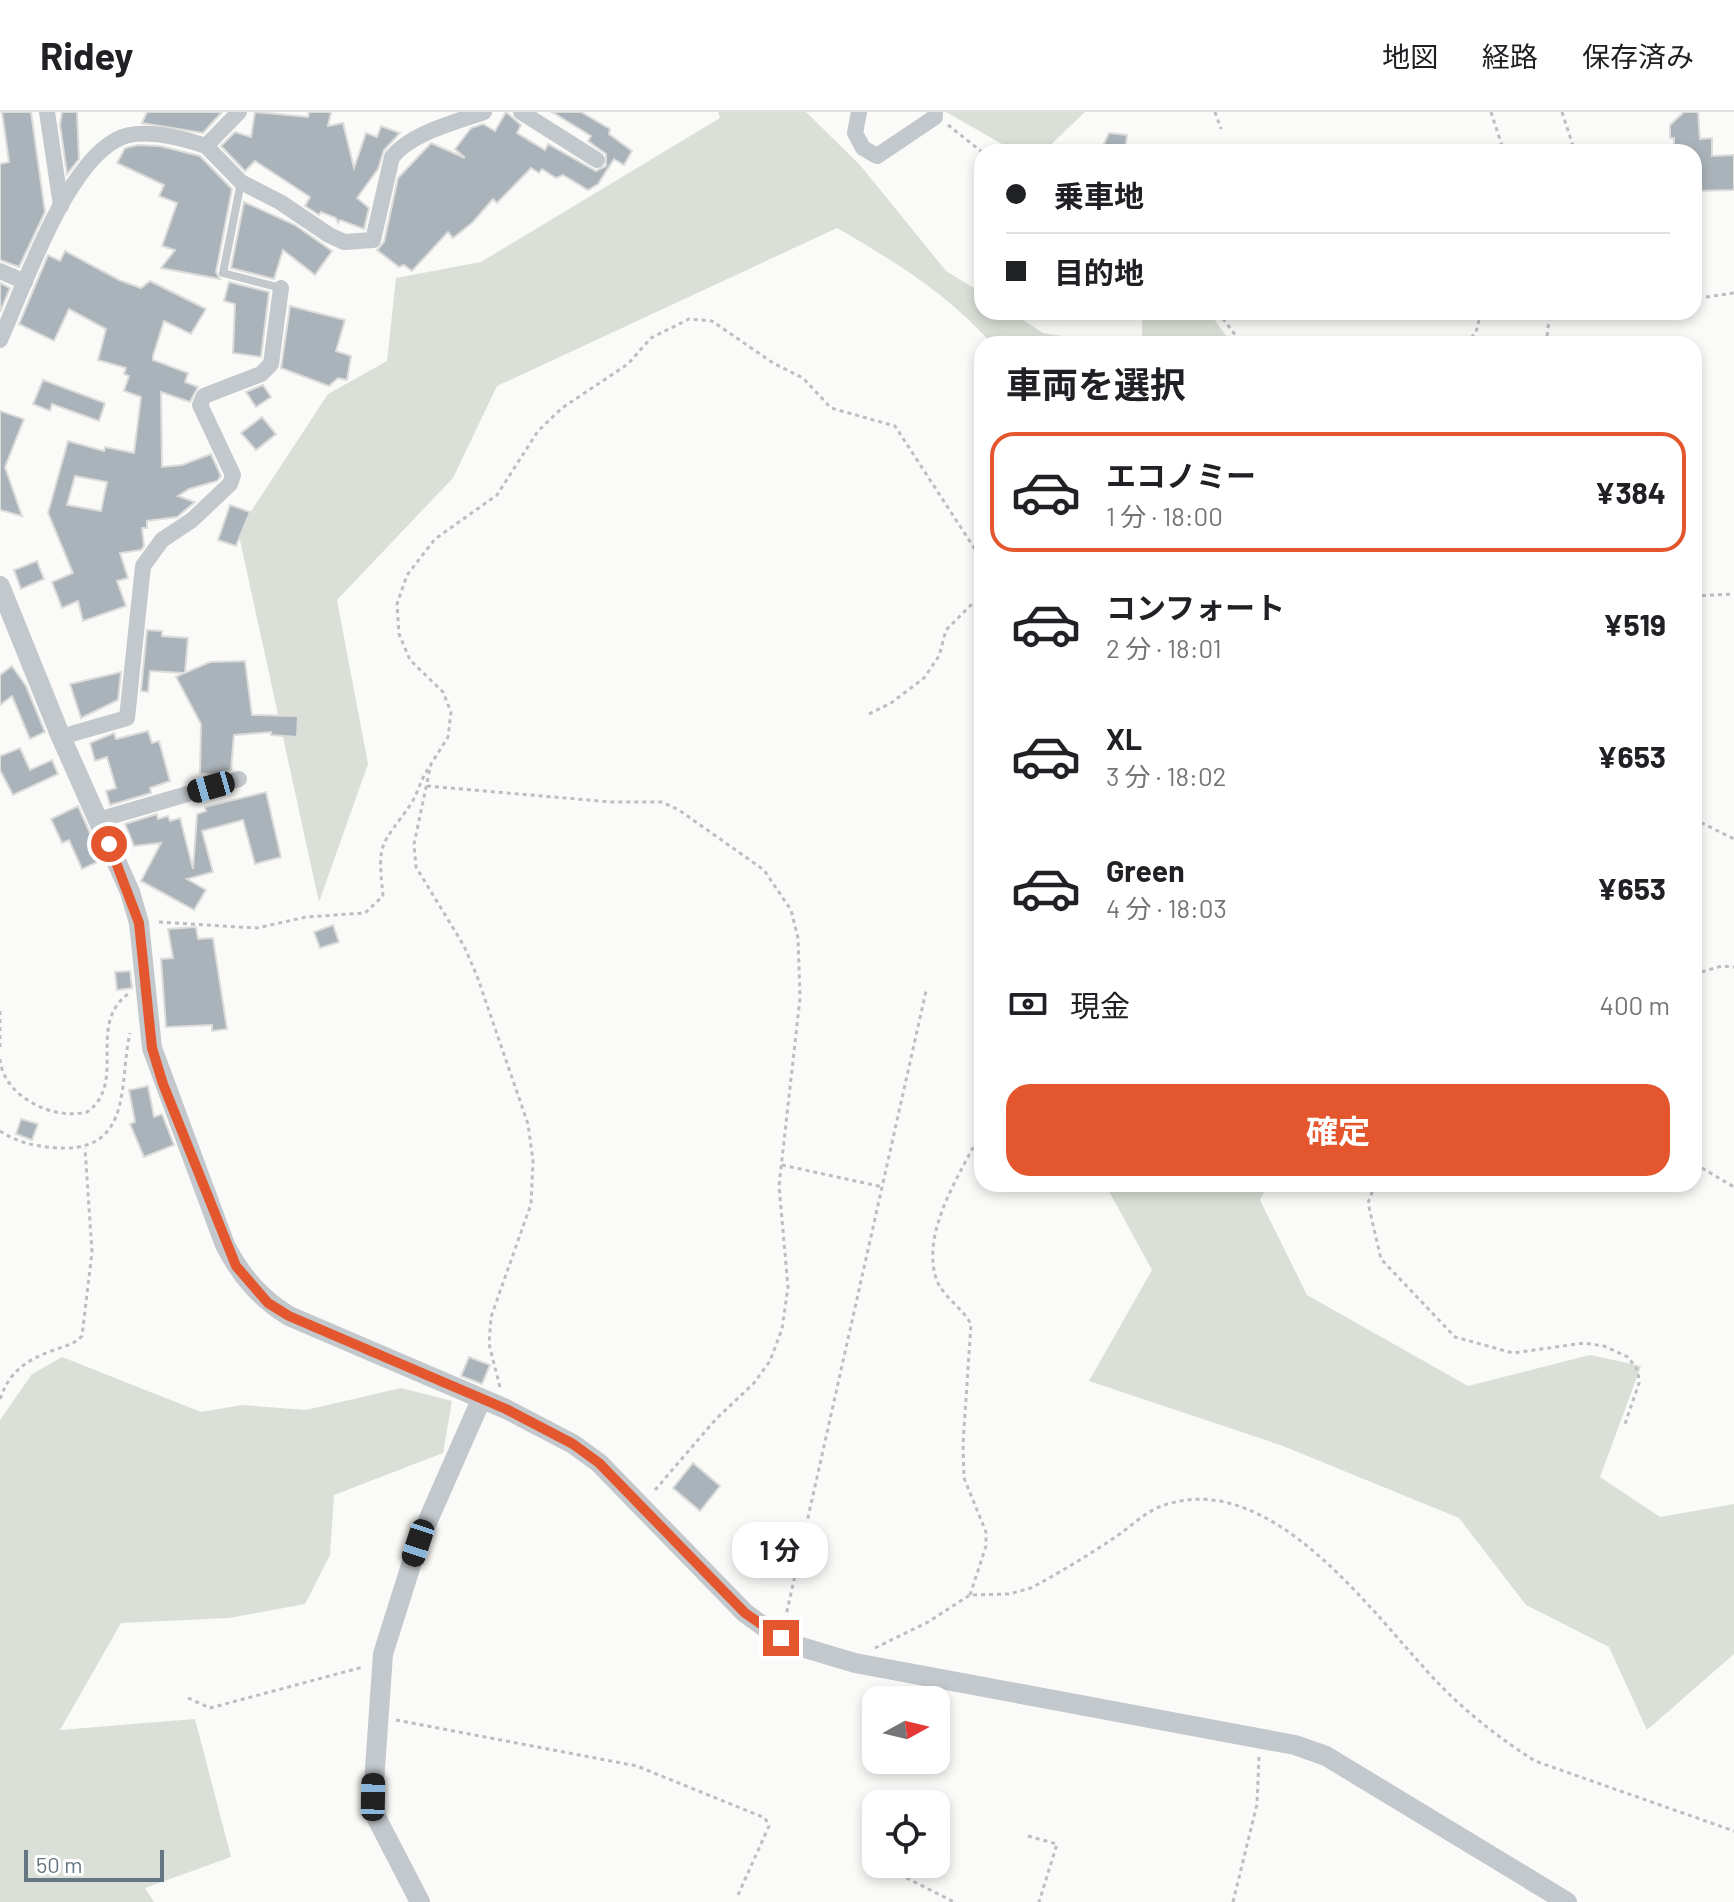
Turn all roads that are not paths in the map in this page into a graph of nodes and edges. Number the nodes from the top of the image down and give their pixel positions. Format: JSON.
{"nodes":[{"id":1,"x":47,"y":112,"type":"edge"},
{"id":2,"x":239,"y":112,"type":"edge"},
{"id":3,"x":484,"y":112,"type":"edge"},
{"id":4,"x":521,"y":112,"type":"edge"},
{"id":5,"x":859,"y":112,"type":"edge"},
{"id":6,"x":935,"y":114,"type":"edge"},
{"id":7,"x":206,"y":146,"type":"junction"},
{"id":8,"x":597,"y":160,"type":"dead end"},
{"id":9,"x":241,"y":182,"type":"junction"},
{"id":10,"x":61,"y":206,"type":"junction"},
{"id":11,"x":0,"y":271,"type":"edge"},
{"id":12,"x":25,"y":282,"type":"junction"},
{"id":13,"x":281,"y":288,"type":"joint"},
{"id":14,"x":0,"y":340,"type":"edge"},
{"id":15,"x":0,"y":586,"type":"edge"},
{"id":16,"x":61,"y":737,"type":"junction"},
{"id":17,"x":239,"y":779,"type":"dead end"},
{"id":18,"x":98,"y":820,"type":"junction"},
{"id":19,"x":481,"y":1400,"type":"junction"},
{"id":20,"x":420,"y":1902,"type":"edge"},
{"id":21,"x":1567,"y":1902,"type":"edge"}],
"edges":[{"from":1,"to":10,"type":"street"},
{"from":2,"to":7,"type":"street"},
{"from":3,"to":9,"type":"street"},
{"from":4,"to":8,"type":"street"},
{"from":5,"to":6,"type":"street"},
{"from":7,"to":9,"type":"street"},
{"from":7,"to":10,"type":"street"},
{"from":9,"to":13,"type":"lane"},
{"from":10,"to":12,"type":"street"},
{"from":11,"to":12,"type":"street"},
{"from":12,"to":14,"type":"street"},
{"from":13,"to":16,"type":"street"},
{"from":15,"to":16,"type":"street"},
{"from":16,"to":18,"type":"street"},
{"from":17,"to":18,"type":"street"},
{"from":18,"to":19,"type":"street"},
{"from":19,"to":20,"type":"street"},
{"from":19,"to":21,"type":"street"}]}
